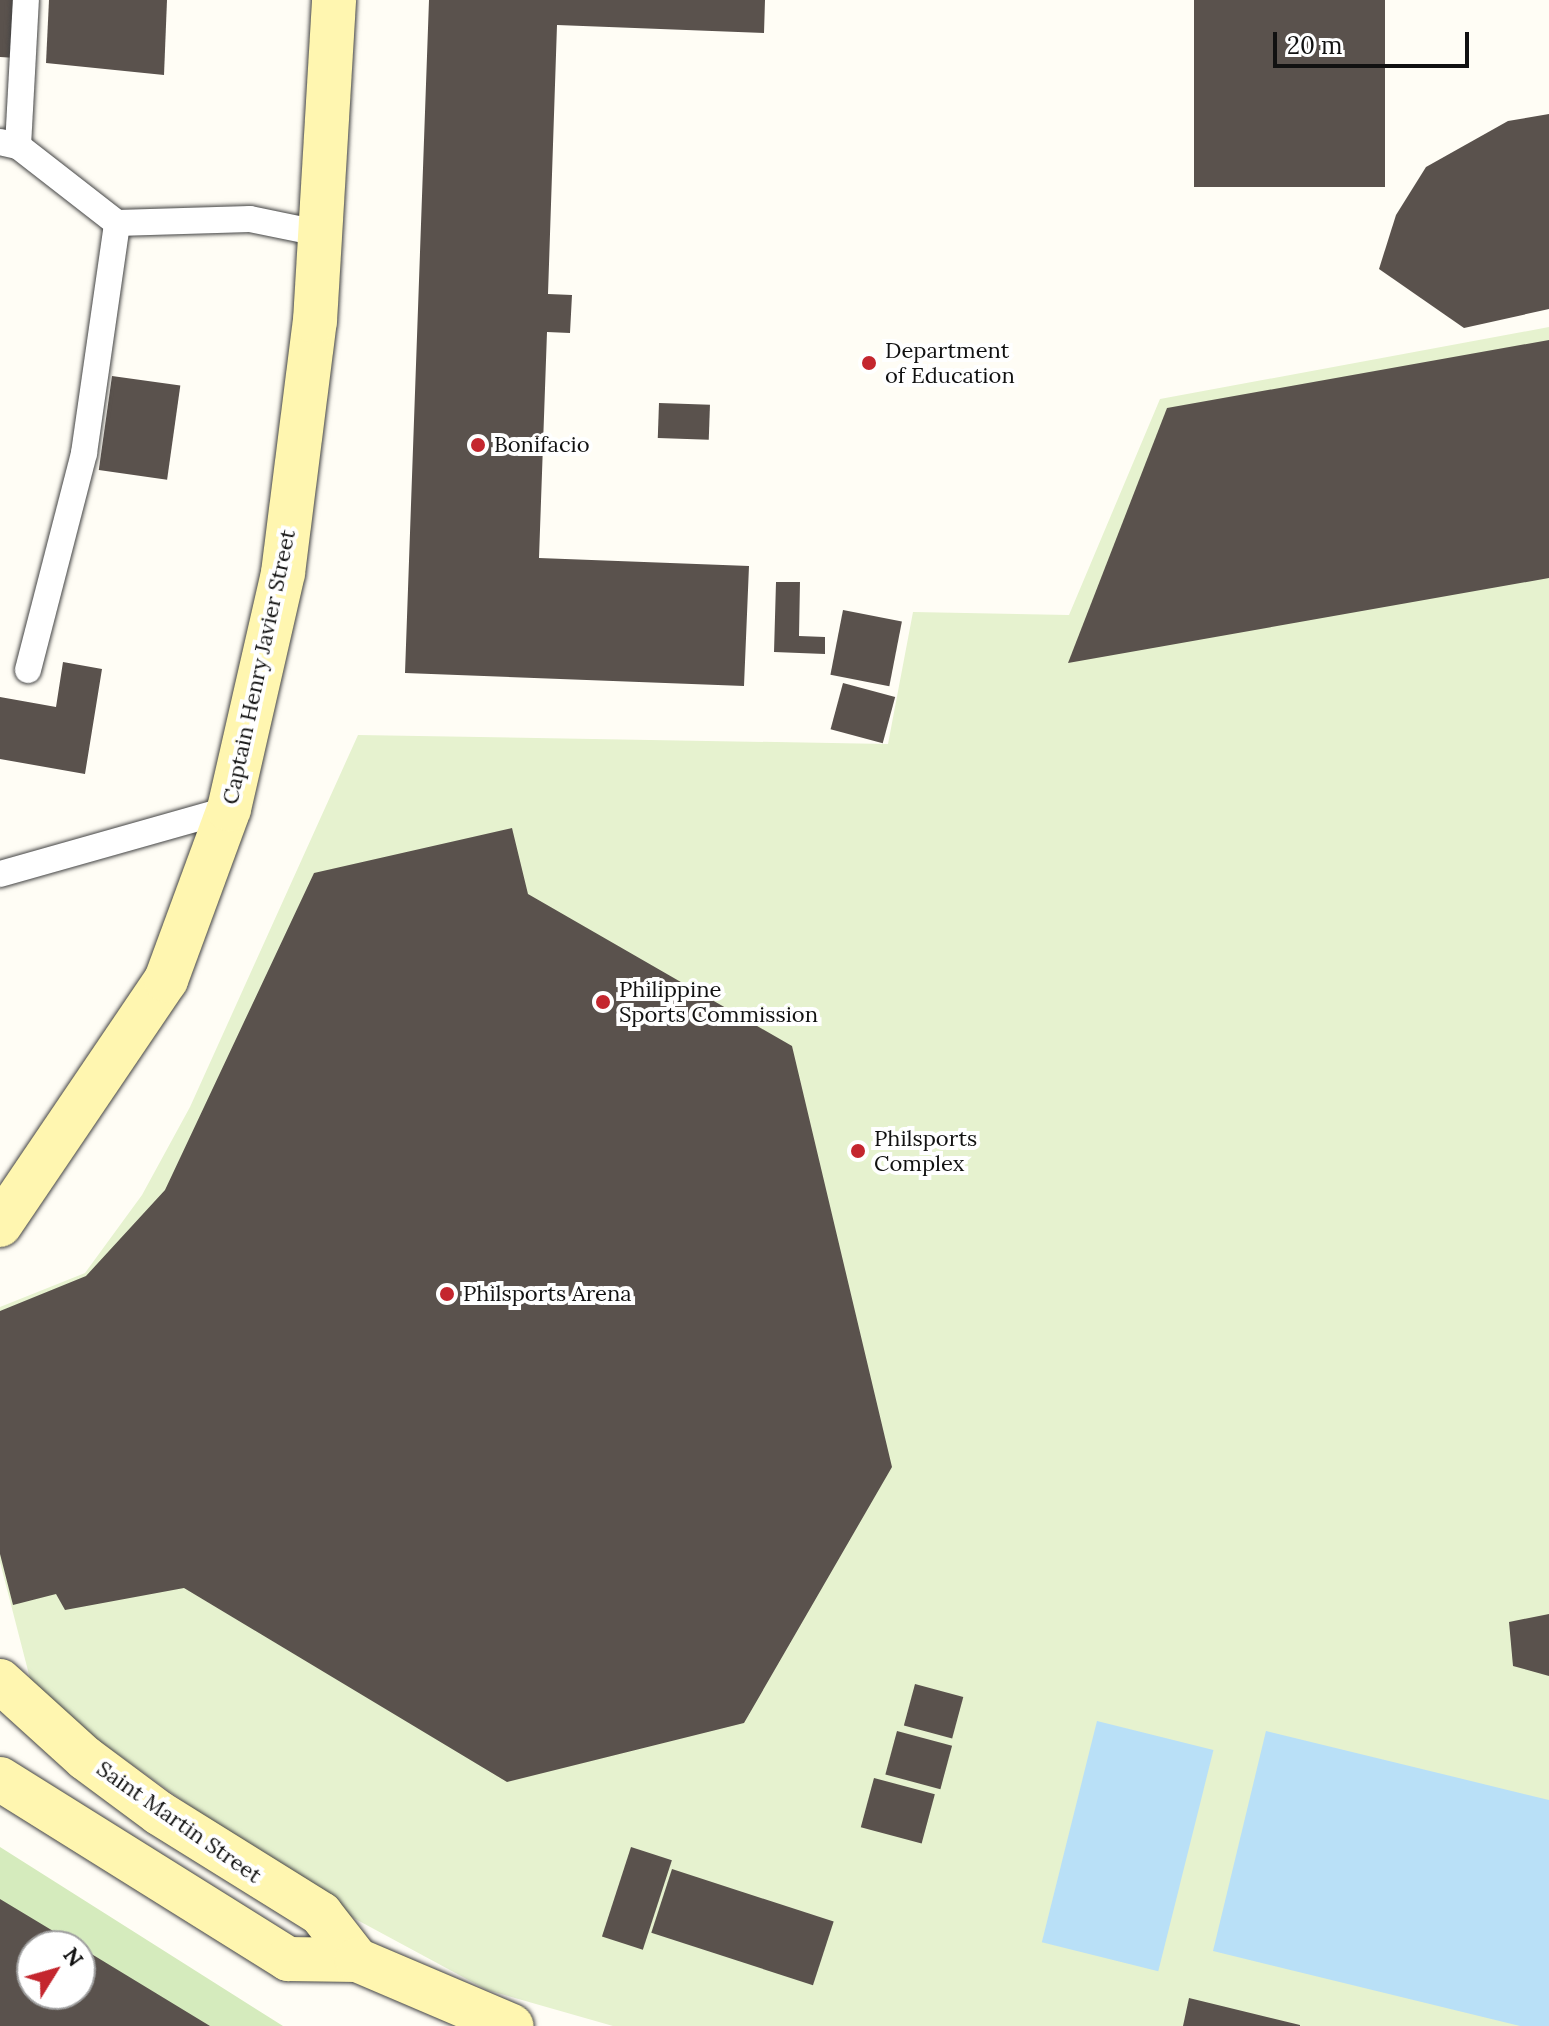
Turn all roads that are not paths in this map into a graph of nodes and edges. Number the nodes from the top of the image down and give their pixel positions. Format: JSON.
{"nodes":[{"id":1,"x":26,"y":0,"type":"edge"},
{"id":2,"x":334,"y":0,"type":"edge"},
{"id":3,"x":9,"y":144,"type":"edge"},
{"id":4,"x":117,"y":223,"type":"junction"},
{"id":5,"x":318,"y":233,"type":"junction"},
{"id":6,"x":28,"y":670,"type":"dead end"},
{"id":7,"x":229,"y":809,"type":"junction"},
{"id":8,"x":0,"y":874,"type":"edge"},
{"id":9,"x":0,"y":1225,"type":"edge"},
{"id":10,"x":0,"y":1681,"type":"edge"},
{"id":11,"x":0,"y":1779,"type":"edge"},
{"id":12,"x":357,"y":1960,"type":"junction"},
{"id":13,"x":512,"y":2026,"type":"edge"}],
"edges":[{"from":1,"to":3,"type":"lane"},
{"from":2,"to":5,"type":"street","name":"Captain Henry Javier Street"},
{"from":3,"to":4,"type":"lane"},
{"from":4,"to":5,"type":"lane"},
{"from":4,"to":6,"type":"lane"},
{"from":5,"to":7,"type":"street","name":"Captain Henry Javier Street"},
{"from":7,"to":8,"type":"lane"},
{"from":7,"to":9,"type":"street","name":"Captain Henry Javier Street"},
{"from":10,"to":12,"type":"street","name":"Saint Martin Street"},
{"from":11,"to":12,"type":"street","name":"Saint Martin Street"},
{"from":12,"to":13,"type":"street","name":"Saint Martin Street"}]}
